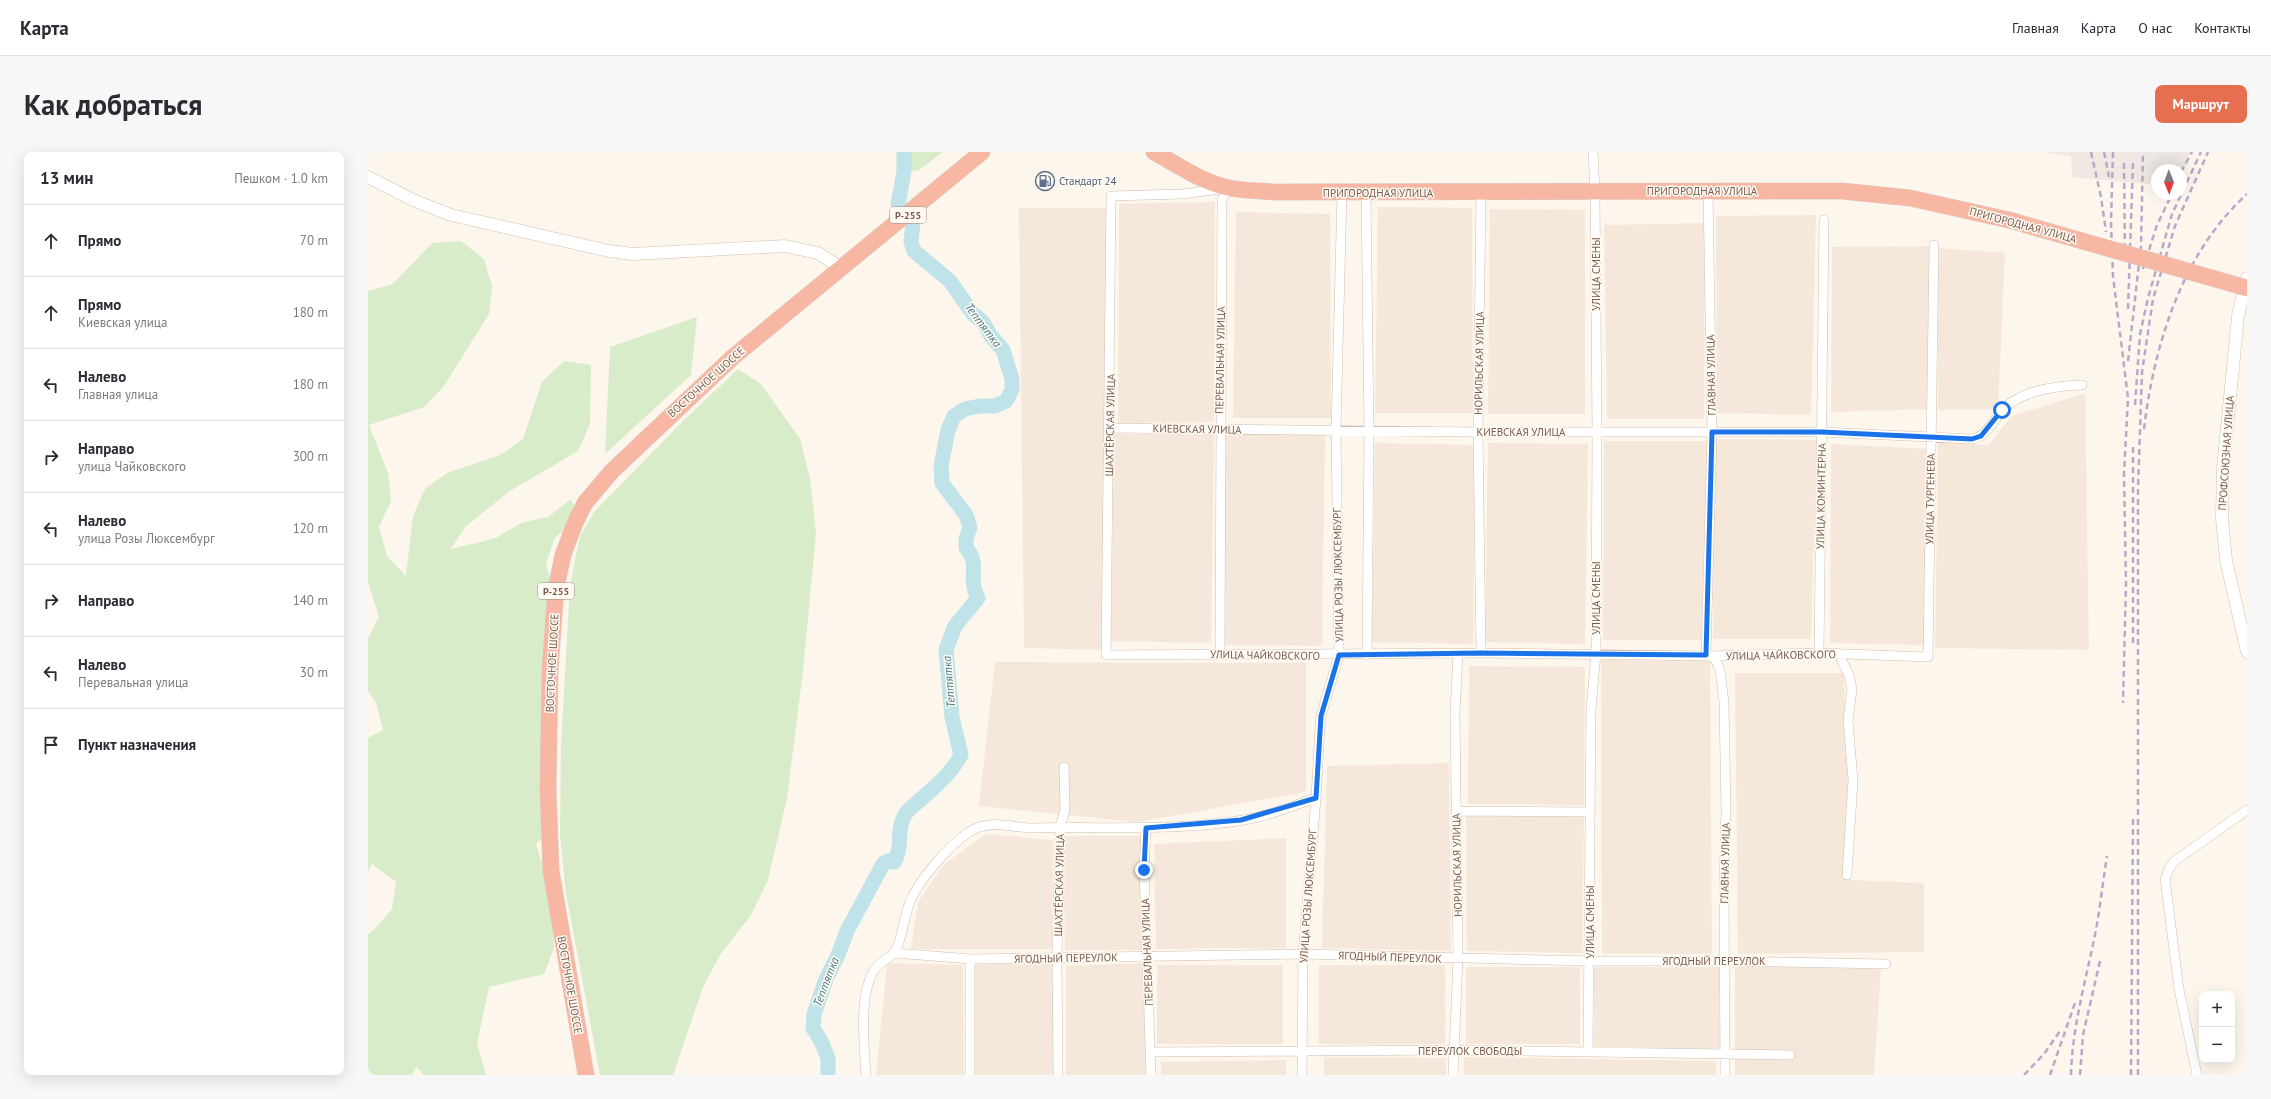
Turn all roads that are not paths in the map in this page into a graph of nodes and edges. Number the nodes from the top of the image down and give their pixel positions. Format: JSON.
{"nodes":[{"id":1,"x":982,"y":152,"type":"edge"},
{"id":2,"x":1154,"y":152,"type":"edge"},
{"id":3,"x":1593,"y":152,"type":"edge"},
{"id":4,"x":368,"y":177,"type":"edge"},
{"id":5,"x":1229,"y":188,"type":"junction"},
{"id":6,"x":1708,"y":191,"type":"junction"},
{"id":7,"x":1342,"y":192,"type":"junction"},
{"id":8,"x":1595,"y":192,"type":"junction"},
{"id":9,"x":1366,"y":193,"type":"junction"},
{"id":10,"x":1481,"y":193,"type":"junction"},
{"id":11,"x":1824,"y":220,"type":"dead end"},
{"id":12,"x":1934,"y":245,"type":"dead end"},
{"id":13,"x":841,"y":268,"type":"junction"},
{"id":14,"x":2247,"y":278,"type":"edge"},
{"id":15,"x":2247,"y":288,"type":"edge"},
{"id":16,"x":2082,"y":385,"type":"dead end"},
{"id":17,"x":1110,"y":428,"type":"junction"},
{"id":18,"x":1220,"y":430,"type":"junction"},
{"id":19,"x":1336,"y":430,"type":"junction"},
{"id":20,"x":1369,"y":431,"type":"junction"},
{"id":21,"x":1478,"y":432,"type":"junction"},
{"id":22,"x":1597,"y":432,"type":"junction"},
{"id":23,"x":1712,"y":432,"type":"junction"},
{"id":24,"x":1822,"y":432,"type":"junction"},
{"id":25,"x":1931,"y":436,"type":"junction"},
{"id":26,"x":2247,"y":652,"type":"edge"},
{"id":27,"x":1481,"y":653,"type":"junction"},
{"id":28,"x":1596,"y":653,"type":"junction"},
{"id":29,"x":1819,"y":653,"type":"junction"},
{"id":30,"x":1220,"y":654,"type":"junction"},
{"id":31,"x":1458,"y":654,"type":"junction"},
{"id":32,"x":1838,"y":654,"type":"junction"},
{"id":33,"x":1106,"y":655,"type":"joint"},
{"id":34,"x":1339,"y":655,"type":"junction"},
{"id":35,"x":1367,"y":655,"type":"junction"},
{"id":36,"x":1708,"y":655,"type":"junction"},
{"id":37,"x":1928,"y":657,"type":"joint"},
{"id":38,"x":1064,"y":767,"type":"dead end"},
{"id":39,"x":1316,"y":798,"type":"junction"},
{"id":40,"x":2247,"y":810,"type":"edge"},
{"id":41,"x":1456,"y":811,"type":"junction"},
{"id":42,"x":1590,"y":812,"type":"junction"},
{"id":43,"x":1060,"y":827,"type":"junction"},
{"id":44,"x":1146,"y":828,"type":"junction"},
{"id":45,"x":1847,"y":875,"type":"dead end"},
{"id":46,"x":895,"y":953,"type":"junction"},
{"id":47,"x":1303,"y":954,"type":"junction"},
{"id":48,"x":1057,"y":957,"type":"junction"},
{"id":49,"x":1148,"y":957,"type":"junction"},
{"id":50,"x":970,"y":959,"type":"junction"},
{"id":51,"x":1458,"y":959,"type":"junction"},
{"id":52,"x":1590,"y":961,"type":"junction"},
{"id":53,"x":1725,"y":961,"type":"junction"},
{"id":54,"x":1886,"y":964,"type":"dead end"},
{"id":55,"x":1453,"y":1050,"type":"junction"},
{"id":56,"x":1150,"y":1052,"type":"junction"},
{"id":57,"x":1302,"y":1052,"type":"junction"},
{"id":58,"x":1588,"y":1052,"type":"junction"},
{"id":59,"x":1726,"y":1055,"type":"junction"},
{"id":60,"x":1790,"y":1055,"type":"dead end"},
{"id":61,"x":586,"y":1075,"type":"edge"},
{"id":62,"x":866,"y":1075,"type":"edge"},
{"id":63,"x":970,"y":1075,"type":"edge"},
{"id":64,"x":1058,"y":1075,"type":"edge"},
{"id":65,"x":1151,"y":1075,"type":"edge"},
{"id":66,"x":1302,"y":1075,"type":"edge"},
{"id":67,"x":1453,"y":1075,"type":"edge"},
{"id":68,"x":1725,"y":1075,"type":"edge"},
{"id":69,"x":2197,"y":1075,"type":"edge"}],
"edges":[{"from":1,"to":13,"type":"highway","name":"ВОСТОЧНОЕ ШОССЕ","number":"Р-255"},
{"from":2,"to":5,"type":"highway","name":"ПРИГОРОДНАЯ УЛИЦА"},
{"from":3,"to":8,"type":"street","name":"УЛИЦА СМЕНЫ"},
{"from":4,"to":13,"type":"street"},
{"from":5,"to":7,"type":"highway","name":"ПРИГОРОДНАЯ УЛИЦА"},
{"from":5,"to":17,"type":"street","name":"ШАХТЁРСКАЯ УЛИЦА"},
{"from":5,"to":18,"type":"street","name":"ПЕРЕВАЛЬНАЯ УЛИЦА"},
{"from":6,"to":8,"type":"highway","name":"ПРИГОРОДНАЯ УЛИЦА"},
{"from":6,"to":15,"type":"highway","name":"ПРИГОРОДНАЯ УЛИЦА","bridge":true},
{"from":6,"to":23,"type":"street","name":"ГЛАВНАЯ УЛИЦА"},
{"from":7,"to":9,"type":"highway","name":"ПРИГОРОДНАЯ УЛИЦА"},
{"from":7,"to":19,"type":"street","name":"УЛИЦА РОЗЫ ЛЮКСЕМБУРГ"},
{"from":8,"to":10,"type":"highway","name":"ПРИГОРОДНАЯ УЛИЦА"},
{"from":8,"to":22,"type":"street","name":"УЛИЦА СМЕНЫ"},
{"from":9,"to":10,"type":"highway","name":"ПРИГОРОДНАЯ УЛИЦА"},
{"from":9,"to":20,"type":"street"},
{"from":10,"to":21,"type":"street","name":"НОРИЛЬСКАЯ УЛИЦА"},
{"from":11,"to":24,"type":"street","name":"УЛИЦА КОМИНТЕРНА"},
{"from":12,"to":25,"type":"street","name":"УЛИЦА ТУРГЕНЕВА"},
{"from":13,"to":61,"type":"highway","name":"ВОСТОЧНОЕ ШОССЕ","number":"Р-255"},
{"from":14,"to":26,"type":"street","name":"ПРОФСОЮЗНАЯ УЛИЦА"},
{"from":16,"to":25,"type":"street","name":"КИЕВСКАЯ УЛИЦА"},
{"from":17,"to":18,"type":"street","name":"КИЕВСКАЯ УЛИЦА"},
{"from":17,"to":33,"type":"street","name":"ШАХТЁРСКАЯ УЛИЦА"},
{"from":18,"to":19,"type":"street","name":"КИЕВСКАЯ УЛИЦА"},
{"from":18,"to":30,"type":"street","name":"ПЕРЕВАЛЬНАЯ УЛИЦА"},
{"from":19,"to":20,"type":"street","name":"КИЕВСКАЯ УЛИЦА"},
{"from":19,"to":34,"type":"street","name":"УЛИЦА РОЗЫ ЛЮКСЕМБУРГ"},
{"from":20,"to":21,"type":"street","name":"КИЕВСКАЯ УЛИЦА"},
{"from":20,"to":35,"type":"street"},
{"from":21,"to":22,"type":"street","name":"КИЕВСКАЯ УЛИЦА"},
{"from":21,"to":27,"type":"street","name":"НОРИЛЬСКАЯ УЛИЦА"},
{"from":22,"to":23,"type":"street","name":"КИЕВСКАЯ УЛИЦА"},
{"from":22,"to":28,"type":"street","name":"УЛИЦА СМЕНЫ"},
{"from":23,"to":24,"type":"street","name":"КИЕВСКАЯ УЛИЦА"},
{"from":23,"to":36,"type":"street","name":"ГЛАВНАЯ УЛИЦА"},
{"from":24,"to":25,"type":"street","name":"КИЕВСКАЯ УЛИЦА"},
{"from":24,"to":29,"type":"street","name":"УЛИЦА КОМИНТЕРНА"},
{"from":25,"to":37,"type":"street","name":"УЛИЦА ТУРГЕНЕВА"},
{"from":27,"to":28,"type":"street","name":"УЛИЦА ЧАЙКОВСКОГО"},
{"from":27,"to":31,"type":"street","name":"УЛИЦА ЧАЙКОВСКОГО"},
{"from":28,"to":36,"type":"street","name":"УЛИЦА ЧАЙКОВСКОГО"},
{"from":28,"to":42,"type":"street","name":"УЛИЦА СМЕНЫ"},
{"from":29,"to":32,"type":"street","name":"УЛИЦА ЧАЙКОВСКОГО"},
{"from":29,"to":36,"type":"street","name":"УЛИЦА ЧАЙКОВСКОГО"},
{"from":30,"to":33,"type":"street","name":"УЛИЦА ЧАЙКОВСКОГО"},
{"from":30,"to":34,"type":"street","name":"УЛИЦА ЧАЙКОВСКОГО"},
{"from":31,"to":35,"type":"street","name":"УЛИЦА ЧАЙКОВСКОГО"},
{"from":31,"to":41,"type":"street","name":"НОРИЛЬСКАЯ УЛИЦА"},
{"from":32,"to":37,"type":"street","name":"УЛИЦА ЧАЙКОВСКОГО"},
{"from":32,"to":45,"type":"street"},
{"from":34,"to":35,"type":"street","name":"УЛИЦА ЧАЙКОВСКОГО"},
{"from":34,"to":39,"type":"street","name":"УЛИЦА РОЗЫ ЛЮКСЕМБУРГ"},
{"from":36,"to":53,"type":"street","name":"ГЛАВНАЯ УЛИЦА"},
{"from":38,"to":43,"type":"street","name":"ШАХТЁРСКАЯ УЛИЦА"},
{"from":39,"to":44,"type":"street"},
{"from":39,"to":47,"type":"street","name":"УЛИЦА РОЗЫ ЛЮКСЕМБУРГ"},
{"from":40,"to":69,"type":"street"},
{"from":41,"to":42,"type":"street"},
{"from":41,"to":51,"type":"street","name":"НОРИЛЬСКАЯ УЛИЦА"},
{"from":42,"to":52,"type":"street","name":"УЛИЦА СМЕНЫ"},
{"from":43,"to":44,"type":"street"},
{"from":43,"to":46,"type":"street"},
{"from":43,"to":48,"type":"street","name":"ШАХТЁРСКАЯ УЛИЦА"},
{"from":44,"to":49,"type":"street","name":"ПЕРЕВАЛЬНАЯ УЛИЦА"},
{"from":46,"to":50,"type":"street","name":"ЯГОДНЫЙ ПЕРЕУЛОК"},
{"from":46,"to":62,"type":"street"},
{"from":47,"to":49,"type":"street","name":"ЯГОДНЫЙ ПЕРЕУЛОК"},
{"from":47,"to":51,"type":"street","name":"ЯГОДНЫЙ ПЕРЕУЛОК"},
{"from":47,"to":57,"type":"street","name":"УЛИЦА РОЗЫ ЛЮКСЕМБУРГ"},
{"from":48,"to":49,"type":"street","name":"ЯГОДНЫЙ ПЕРЕУЛОК"},
{"from":48,"to":50,"type":"street","name":"ЯГОДНЫЙ ПЕРЕУЛОК"},
{"from":48,"to":64,"type":"street","name":"ШАХТЁРСКАЯ УЛИЦА"},
{"from":49,"to":56,"type":"street","name":"ПЕРЕВАЛЬНАЯ УЛИЦА"},
{"from":50,"to":63,"type":"street"},
{"from":51,"to":52,"type":"street","name":"ЯГОДНЫЙ ПЕРЕУЛОК"},
{"from":51,"to":55,"type":"street","name":"НОРИЛЬСКАЯ УЛИЦА"},
{"from":52,"to":53,"type":"street","name":"ЯГОДНЫЙ ПЕРЕУЛОК"},
{"from":52,"to":58,"type":"street","name":"УЛИЦА СМЕНЫ"},
{"from":53,"to":54,"type":"street","name":"ЯГОДНЫЙ ПЕРЕУЛОК"},
{"from":53,"to":59,"type":"street","name":"ГЛАВНАЯ УЛИЦА"},
{"from":55,"to":57,"type":"street","name":"ПЕРЕУЛОК СВОБОДЫ"},
{"from":55,"to":58,"type":"street","name":"ПЕРЕУЛОК СВОБОДЫ"},
{"from":55,"to":67,"type":"street","name":"НОРИЛЬСКАЯ УЛИЦА"},
{"from":56,"to":57,"type":"street","name":"ПЕРЕУЛОК СВОБОДЫ"},
{"from":56,"to":65,"type":"street","name":"ПЕРЕВАЛЬНАЯ УЛИЦА"},
{"from":57,"to":66,"type":"street","name":"УЛИЦА РОЗЫ ЛЮКСЕМБУРГ"},
{"from":58,"to":59,"type":"street","name":"ПЕРЕУЛОК СВОБОДЫ"},
{"from":59,"to":60,"type":"street","name":"ПЕРЕУЛОК СВОБОДЫ"},
{"from":59,"to":68,"type":"street","name":"ГЛАВНАЯ УЛИЦА"}]}
